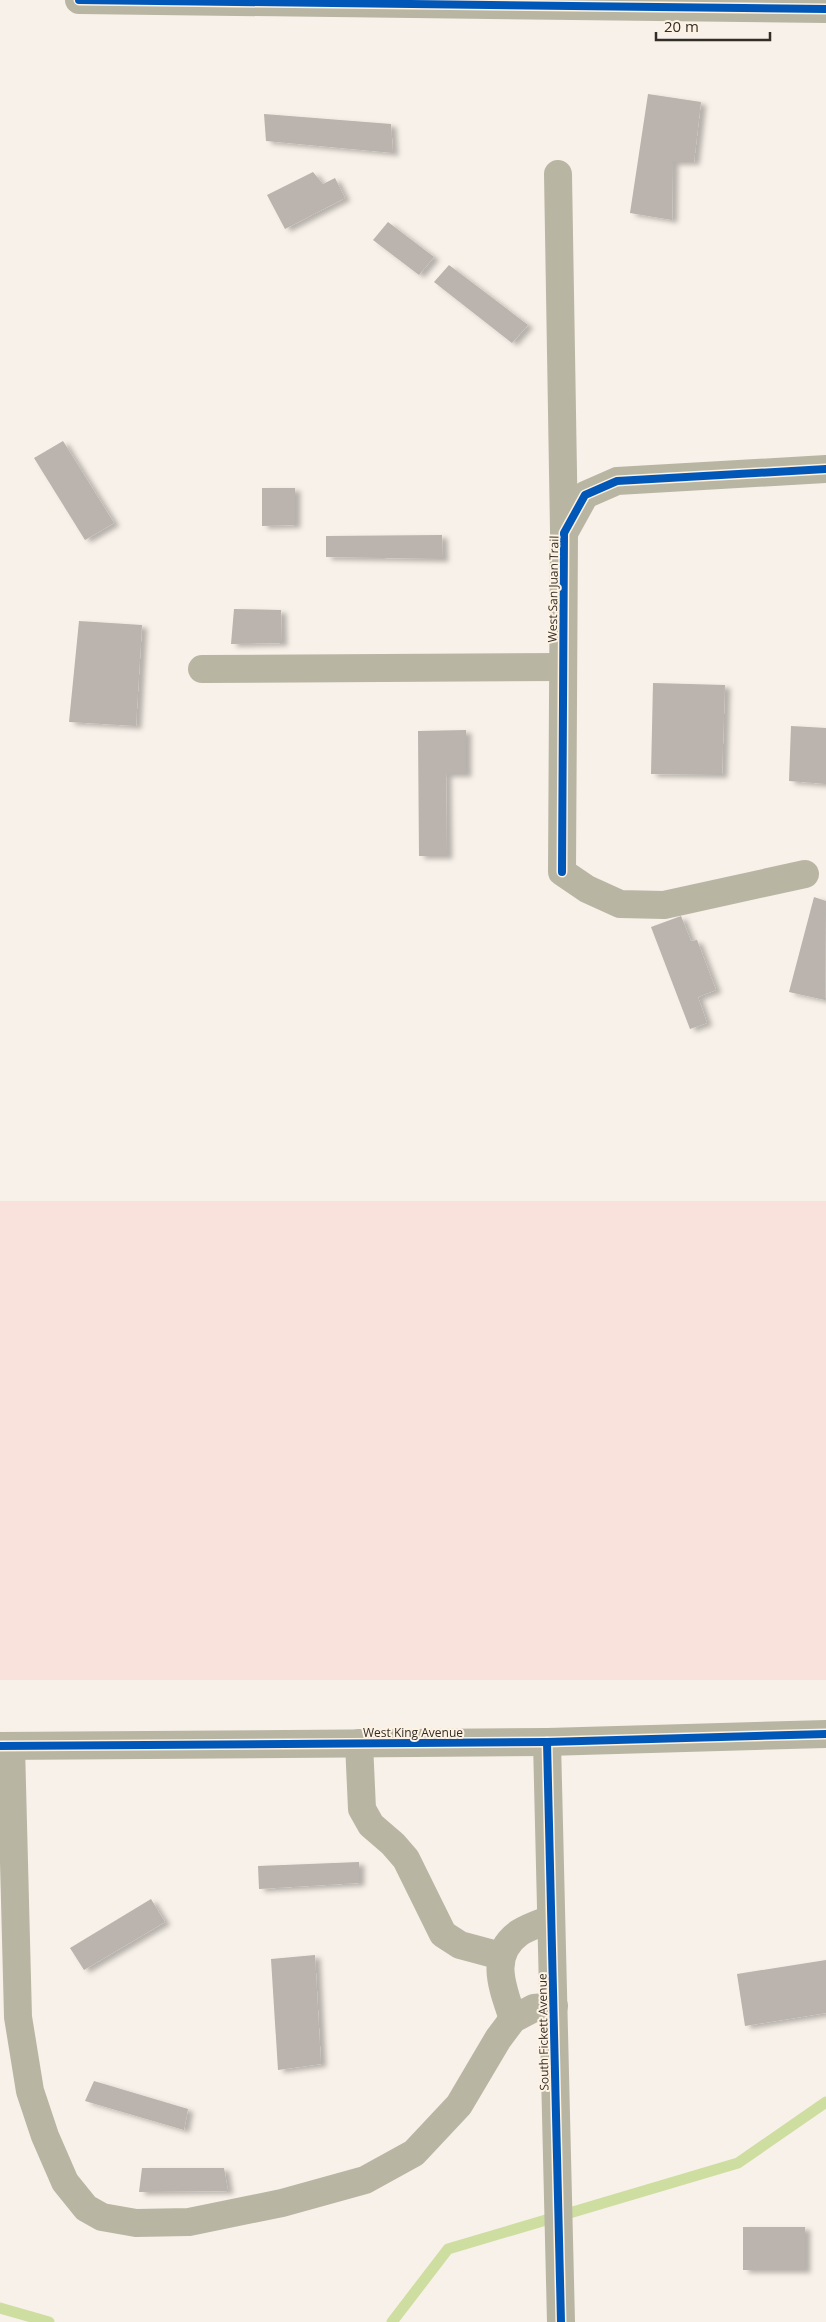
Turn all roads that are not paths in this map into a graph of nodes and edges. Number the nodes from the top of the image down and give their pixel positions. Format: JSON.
{"nodes":[{"id":1,"x":79,"y":0,"type":"edge"},
{"id":2,"x":164,"y":0,"type":"edge"},
{"id":3,"x":826,"y":9,"type":"edge"},
{"id":4,"x":558,"y":174,"type":"dead end"},
{"id":5,"x":826,"y":469,"type":"edge"},
{"id":6,"x":564,"y":533,"type":"junction"},
{"id":7,"x":563,"y":667,"type":"junction"},
{"id":8,"x":202,"y":669,"type":"dead end"},
{"id":9,"x":805,"y":874,"type":"dead end"},
{"id":10,"x":826,"y":1734,"type":"edge"},
{"id":11,"x":547,"y":1742,"type":"junction"},
{"id":12,"x":359,"y":1743,"type":"junction"},
{"id":13,"x":6,"y":1746,"type":"edge"},
{"id":14,"x":551,"y":1919,"type":"junction"},
{"id":15,"x":501,"y":1956,"type":"junction"},
{"id":16,"x":554,"y":2006,"type":"junction"},
{"id":17,"x":513,"y":2018,"type":"junction"},
{"id":18,"x":561,"y":2322,"type":"edge"}],
"edges":[{"from":1,"to":2,"type":"street"},
{"from":2,"to":3,"type":"street"},
{"from":4,"to":6,"type":"street"},
{"from":5,"to":6,"type":"street","name":"West San Juan Trail"},
{"from":6,"to":7,"type":"street","name":"West San Juan Trail"},
{"from":7,"to":8,"type":"street"},
{"from":7,"to":9,"type":"street","name":"West San Juan Trail"},
{"from":10,"to":11,"type":"street","name":"West King Avenue"},
{"from":11,"to":12,"type":"street","name":"West King Avenue"},
{"from":11,"to":14,"type":"street","name":"South Fickett Avenue"},
{"from":12,"to":13,"type":"street","name":"West King Avenue"},
{"from":12,"to":15,"type":"street"},
{"from":13,"to":17,"type":"street"},
{"from":14,"to":15,"type":"street"},
{"from":14,"to":16,"type":"street","name":"South Fickett Avenue"},
{"from":15,"to":17,"type":"street"},
{"from":16,"to":17,"type":"street"},
{"from":16,"to":18,"type":"street","name":"South Fickett Avenue"}]}
